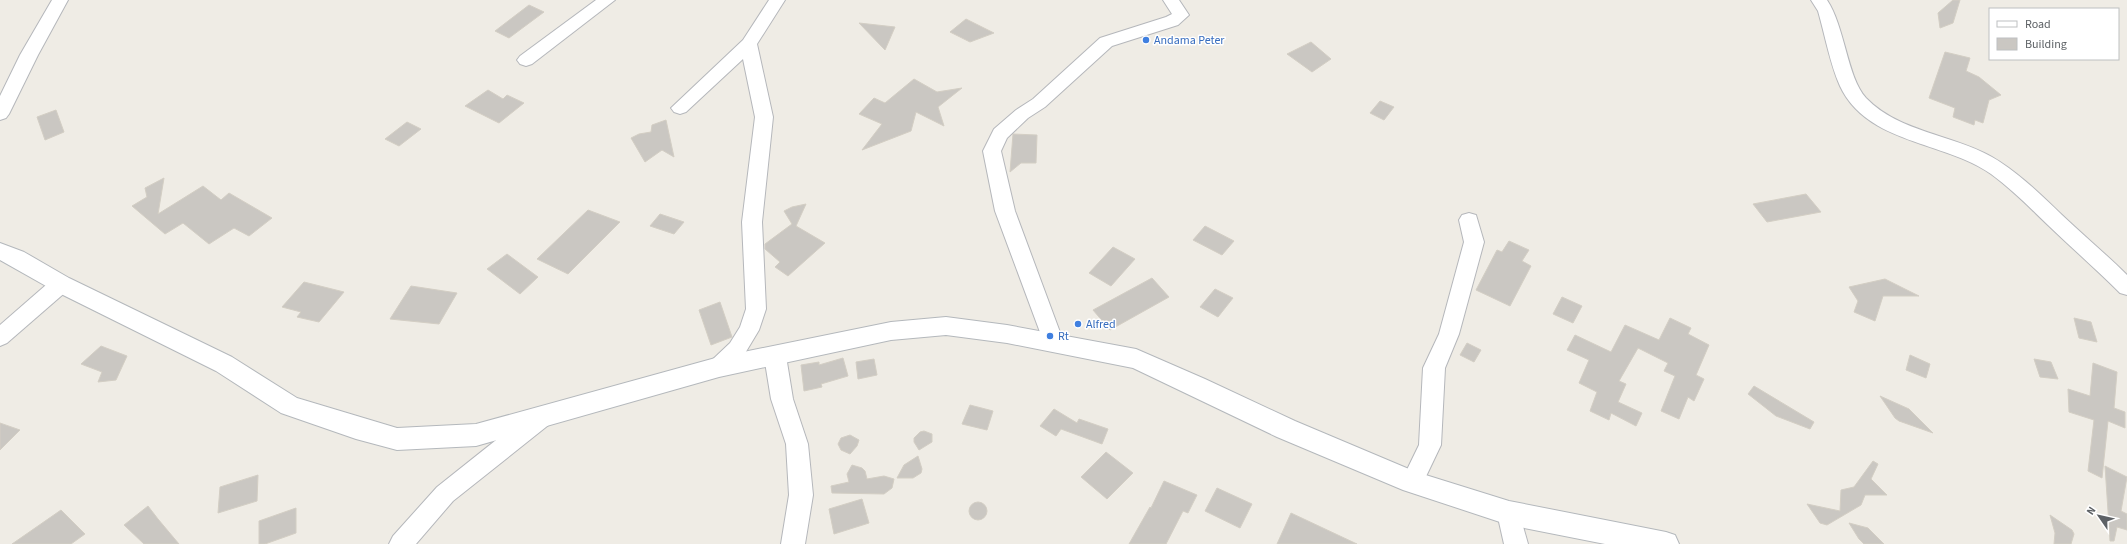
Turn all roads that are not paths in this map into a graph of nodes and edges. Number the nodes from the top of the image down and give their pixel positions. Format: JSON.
{"nodes":[{"id":1,"x":60,"y":0,"type":"edge"},
{"id":2,"x":607,"y":0,"type":"edge"},
{"id":3,"x":777,"y":0,"type":"edge"},
{"id":4,"x":1171,"y":0,"type":"edge"},
{"id":5,"x":1820,"y":0,"type":"edge"},
{"id":6,"x":749,"y":44,"type":"junction"},
{"id":7,"x":526,"y":60,"type":"dead end"},
{"id":8,"x":680,"y":108,"type":"dead end"},
{"id":9,"x":0,"y":114,"type":"edge"},
{"id":10,"x":1469,"y":220,"type":"dead end"},
{"id":11,"x":0,"y":251,"type":"edge"},
{"id":12,"x":61,"y":284,"type":"junction"},
{"id":13,"x":2127,"y":288,"type":"edge"},
{"id":14,"x":0,"y":337,"type":"edge"},
{"id":15,"x":1054,"y":343,"type":"junction"},
{"id":16,"x":775,"y":356,"type":"junction"},
{"id":17,"x":719,"y":367,"type":"junction"},
{"id":18,"x":543,"y":416,"type":"junction"},
{"id":19,"x":1412,"y":482,"type":"junction"},
{"id":20,"x":1509,"y":513,"type":"junction"},
{"id":21,"x":401,"y":544,"type":"edge"},
{"id":22,"x":793,"y":544,"type":"edge"},
{"id":23,"x":1516,"y":544,"type":"edge"},
{"id":24,"x":1666,"y":544,"type":"edge"}],
"edges":[{"from":1,"to":9,"type":"street"},
{"from":2,"to":7,"type":"street"},
{"from":3,"to":6,"type":"street"},
{"from":4,"to":15,"type":"street"},
{"from":5,"to":13,"type":"street"},
{"from":6,"to":8,"type":"street"},
{"from":6,"to":17,"type":"street"},
{"from":10,"to":19,"type":"street"},
{"from":11,"to":12,"type":"street"},
{"from":12,"to":14,"type":"street"},
{"from":12,"to":18,"type":"street"},
{"from":15,"to":16,"type":"street"},
{"from":15,"to":19,"type":"street"},
{"from":16,"to":17,"type":"street"},
{"from":16,"to":22,"type":"street"},
{"from":17,"to":18,"type":"street"},
{"from":18,"to":21,"type":"street"},
{"from":19,"to":20,"type":"street"},
{"from":20,"to":23,"type":"street"},
{"from":20,"to":24,"type":"street"}]}
